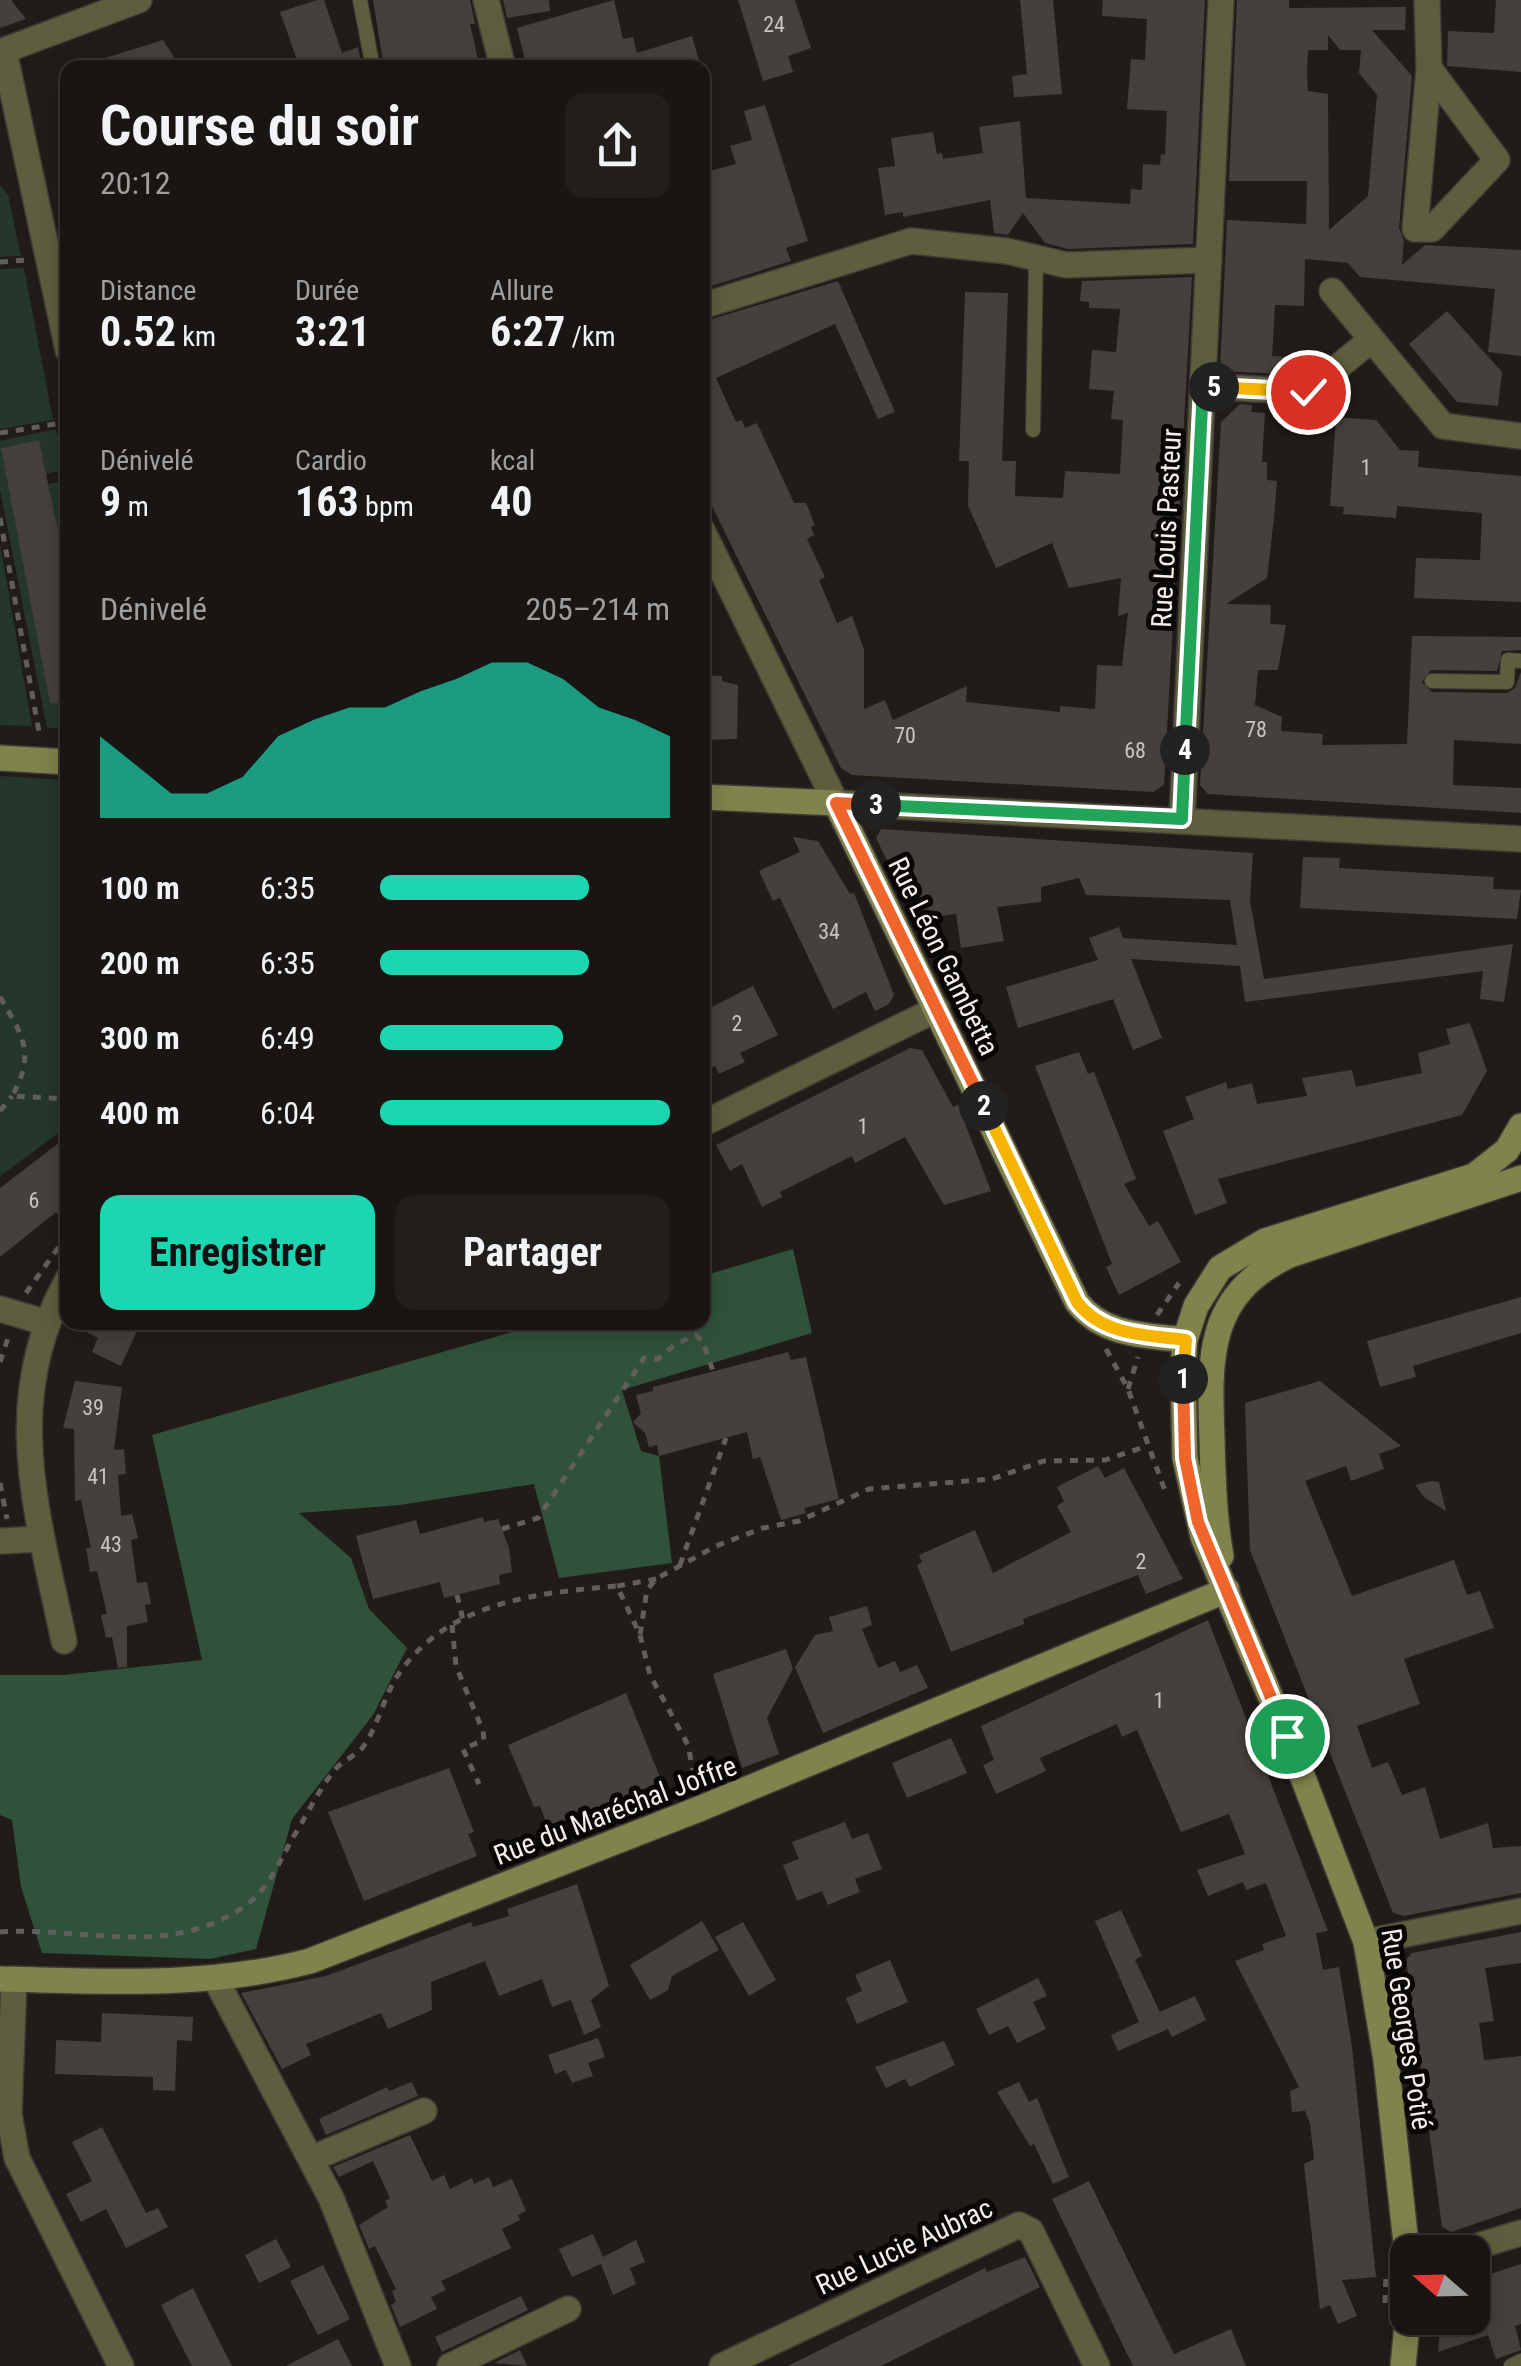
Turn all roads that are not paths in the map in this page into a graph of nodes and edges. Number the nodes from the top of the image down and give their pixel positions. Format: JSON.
{"nodes":[{"id":1,"x":139,"y":0,"type":"edge"},
{"id":2,"x":360,"y":0,"type":"edge"},
{"id":3,"x":486,"y":0,"type":"edge"},
{"id":4,"x":1221,"y":0,"type":"edge"},
{"id":5,"x":1427,"y":0,"type":"edge"},
{"id":6,"x":2,"y":51,"type":"edge"},
{"id":7,"x":372,"y":60,"type":"edge"},
{"id":8,"x":501,"y":60,"type":"edge"},
{"id":9,"x":1430,"y":68,"type":"junction"},
{"id":10,"x":1036,"y":259,"type":"junction"},
{"id":11,"x":1209,"y":260,"type":"junction"},
{"id":12,"x":1332,"y":290,"type":"dead end"},
{"id":13,"x":710,"y":303,"type":"edge"},
{"id":14,"x":60,"y":314,"type":"edge"},
{"id":15,"x":1372,"y":340,"type":"junction"},
{"id":16,"x":1203,"y":386,"type":"junction"},
{"id":17,"x":1032,"y":430,"type":"dead end"},
{"id":18,"x":1521,"y":436,"type":"edge"},
{"id":19,"x":710,"y":546,"type":"edge"},
{"id":20,"x":1521,"y":660,"type":"edge"},
{"id":21,"x":1432,"y":681,"type":"dead end"},
{"id":22,"x":0,"y":758,"type":"edge"},
{"id":23,"x":56,"y":761,"type":"edge"},
{"id":24,"x":710,"y":797,"type":"edge"},
{"id":25,"x":836,"y":803,"type":"junction"},
{"id":26,"x":1182,"y":819,"type":"junction"},
{"id":27,"x":1521,"y":838,"type":"edge"},
{"id":28,"x":938,"y":1008,"type":"junction"},
{"id":29,"x":710,"y":1120,"type":"edge"},
{"id":30,"x":1519,"y":1136,"type":"edge"},
{"id":31,"x":1521,"y":1178,"type":"edge"},
{"id":32,"x":60,"y":1293,"type":"edge"},
{"id":33,"x":0,"y":1309,"type":"edge"},
{"id":34,"x":44,"y":1322,"type":"junction"},
{"id":35,"x":1186,"y":1340,"type":"junction"},
{"id":36,"x":42,"y":1539,"type":"junction"},
{"id":37,"x":6,"y":1541,"type":"edge"},
{"id":38,"x":1228,"y":1590,"type":"junction"},
{"id":39,"x":64,"y":1641,"type":"dead end"},
{"id":40,"x":1521,"y":1912,"type":"edge"},
{"id":41,"x":1366,"y":1942,"type":"junction"},
{"id":42,"x":215,"y":1978,"type":"junction"},
{"id":43,"x":7,"y":1979,"type":"edge"},
{"id":44,"x":424,"y":2111,"type":"dead end"},
{"id":45,"x":310,"y":2159,"type":"junction"},
{"id":46,"x":1521,"y":2233,"type":"edge"},
{"id":47,"x":1396,"y":2235,"type":"edge"},
{"id":48,"x":1490,"y":2242,"type":"edge"},
{"id":49,"x":568,"y":2309,"type":"dead end"},
{"id":50,"x":1399,"y":2335,"type":"edge"},
{"id":51,"x":1521,"y":2361,"type":"edge"},
{"id":52,"x":121,"y":2366,"type":"edge"},
{"id":53,"x":398,"y":2366,"type":"edge"},
{"id":54,"x":450,"y":2366,"type":"edge"},
{"id":55,"x":722,"y":2366,"type":"edge"},
{"id":56,"x":1097,"y":2366,"type":"edge"},
{"id":57,"x":1403,"y":2366,"type":"edge"},
{"id":58,"x":1510,"y":2366,"type":"edge"}],
"edges":[{"from":1,"to":6,"type":"street"},
{"from":2,"to":7,"type":"lane"},
{"from":3,"to":8,"type":"street"},
{"from":4,"to":11,"type":"street","name":"Rue Louis Pasteur"},
{"from":5,"to":9,"type":"street"},
{"from":6,"to":14,"type":"street"},
{"from":9,"to":9,"type":"street"},
{"from":10,"to":11,"type":"street"},
{"from":10,"to":13,"type":"street"},
{"from":10,"to":17,"type":"lane"},
{"from":11,"to":16,"type":"street","name":"Rue Louis Pasteur"},
{"from":12,"to":15,"type":"street"},
{"from":15,"to":16,"type":"street"},
{"from":15,"to":18,"type":"street"},
{"from":16,"to":26,"type":"street","name":"Rue Louis Pasteur"},
{"from":19,"to":25,"type":"street","name":"Rue Léon Gambetta"},
{"from":20,"to":21,"type":"lane"},
{"from":22,"to":23,"type":"street"},
{"from":24,"to":25,"type":"street"},
{"from":25,"to":26,"type":"street"},
{"from":25,"to":28,"type":"street","name":"Rue Léon Gambetta"},
{"from":26,"to":27,"type":"street"},
{"from":28,"to":29,"type":"street"},
{"from":28,"to":35,"type":"street","name":"Rue Léon Gambetta"},
{"from":30,"to":35,"type":"street"},
{"from":31,"to":38,"type":"street"},
{"from":32,"to":34,"type":"street"},
{"from":33,"to":34,"type":"street"},
{"from":34,"to":36,"type":"street"},
{"from":35,"to":38,"type":"street"},
{"from":36,"to":37,"type":"street"},
{"from":36,"to":39,"type":"street"},
{"from":38,"to":41,"type":"street","name":"Rue Georges Potié"},
{"from":38,"to":42,"type":"street","name":"Rue du Maréchal Joffre"},
{"from":40,"to":41,"type":"street"},
{"from":41,"to":47,"type":"street","name":"Rue Georges Potié"},
{"from":42,"to":43,"type":"street","name":"Rue du Maréchal Joffre"},
{"from":42,"to":45,"type":"street"},
{"from":43,"to":52,"type":"street"},
{"from":44,"to":45,"type":"street"},
{"from":45,"to":53,"type":"street"},
{"from":46,"to":48,"type":"street"},
{"from":49,"to":54,"type":"street"},
{"from":50,"to":57,"type":"street"},
{"from":51,"to":58,"type":"lane"},
{"from":55,"to":56,"type":"street","name":"Rue Lucie Aubrac"}]}
